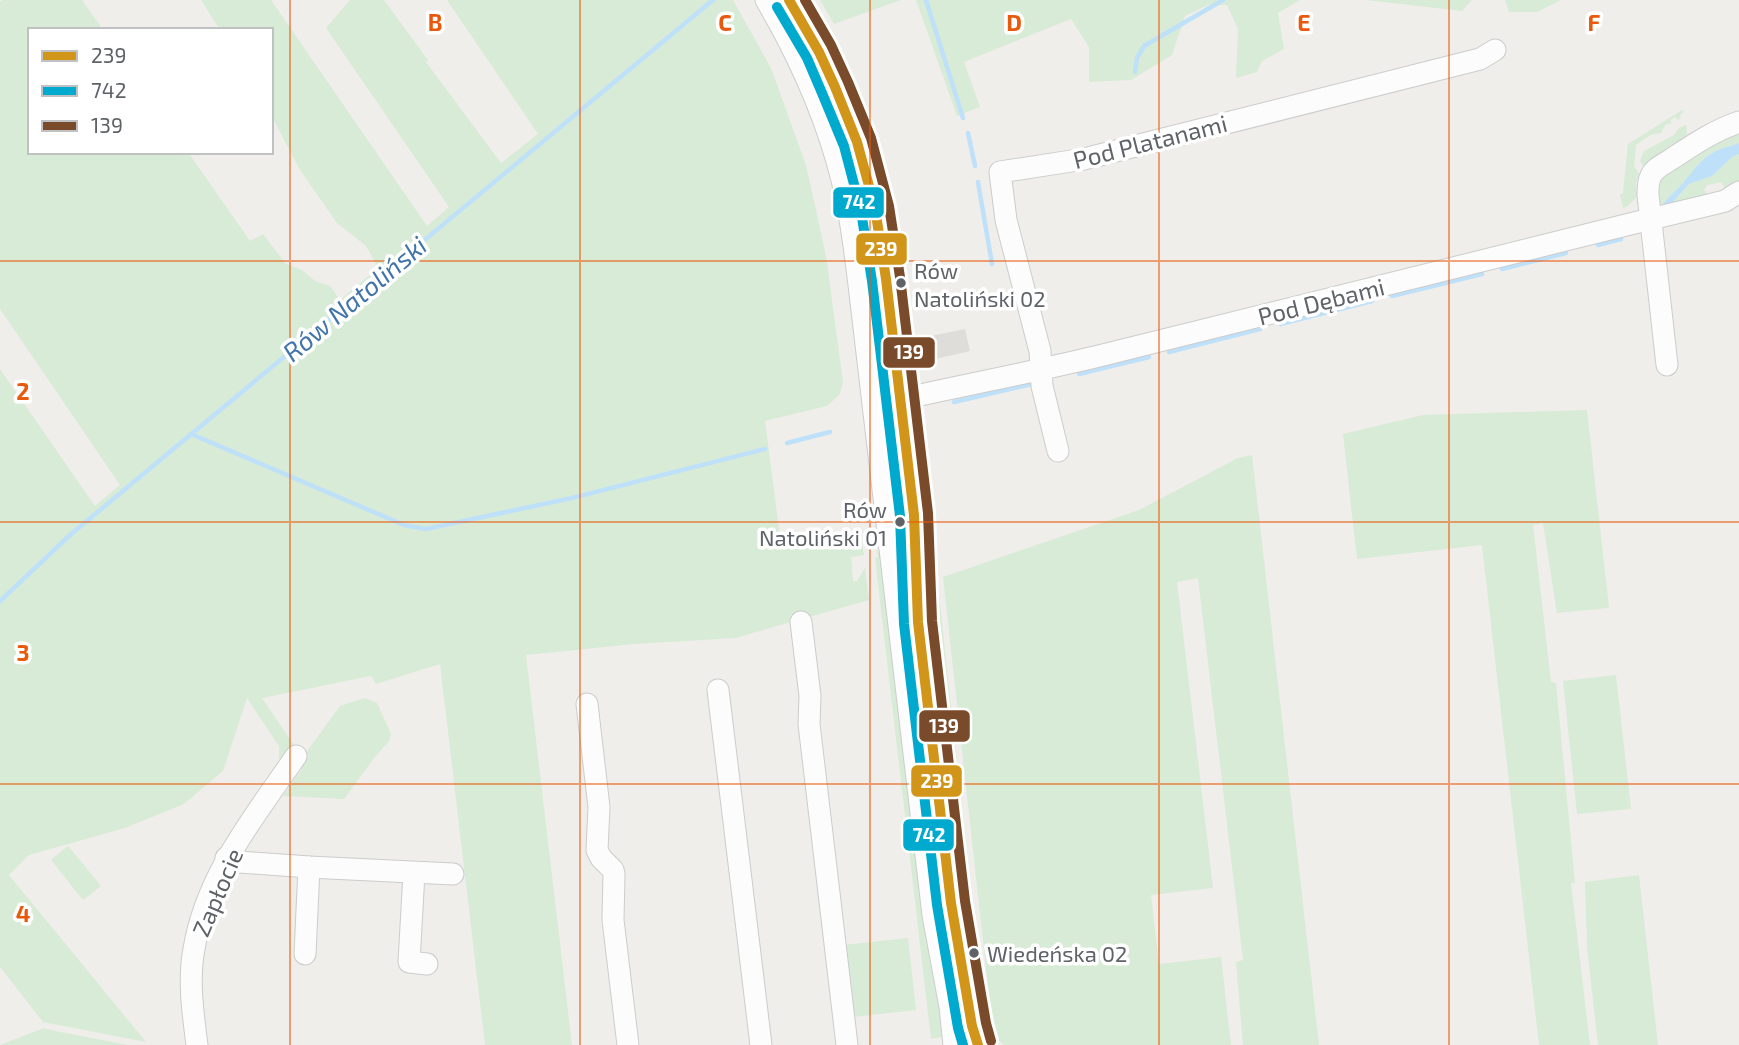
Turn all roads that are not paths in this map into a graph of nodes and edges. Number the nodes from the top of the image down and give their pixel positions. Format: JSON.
{"nodes":[{"id":1,"x":766,"y":0,"type":"edge"},
{"id":2,"x":789,"y":0,"type":"edge"},
{"id":3,"x":1495,"y":50,"type":"dead end"},
{"id":4,"x":1739,"y":122,"type":"edge"},
{"id":5,"x":1739,"y":192,"type":"edge"},
{"id":6,"x":1651,"y":218,"type":"junction"},
{"id":7,"x":1667,"y":365,"type":"dead end"},
{"id":8,"x":1040,"y":371,"type":"junction"},
{"id":9,"x":901,"y":400,"type":"junction"},
{"id":10,"x":873,"y":406,"type":"junction"},
{"id":11,"x":1058,"y":451,"type":"dead end"},
{"id":12,"x":801,"y":622,"type":"dead end"},
{"id":13,"x":719,"y":690,"type":"dead end"},
{"id":14,"x":587,"y":704,"type":"dead end"},
{"id":15,"x":296,"y":756,"type":"dead end"},
{"id":16,"x":226,"y":858,"type":"junction"},
{"id":17,"x":309,"y":867,"type":"junction"},
{"id":18,"x":414,"y":873,"type":"junction"},
{"id":19,"x":453,"y":874,"type":"dead end"},
{"id":20,"x":305,"y":954,"type":"dead end"},
{"id":21,"x":428,"y":964,"type":"dead end"},
{"id":22,"x":197,"y":1045,"type":"edge"},
{"id":23,"x":628,"y":1045,"type":"edge"},
{"id":24,"x":761,"y":1045,"type":"edge"},
{"id":25,"x":847,"y":1045,"type":"edge"},
{"id":26,"x":954,"y":1045,"type":"edge"},
{"id":27,"x":978,"y":1045,"type":"edge"}],
"edges":[{"from":1,"to":10,"type":"street"},
{"from":2,"to":9,"type":"street"},
{"from":3,"to":8,"type":"street","name":"Pod Platanami"},
{"from":4,"to":6,"type":"street"},
{"from":5,"to":6,"type":"street","name":"Pod Dębami"},
{"from":6,"to":7,"type":"street"},
{"from":6,"to":8,"type":"street","name":"Pod Dębami"},
{"from":8,"to":9,"type":"street","name":"Pod Dębami"},
{"from":8,"to":11,"type":"street"},
{"from":9,"to":10,"type":"street","name":"Pod Dębami"},
{"from":9,"to":27,"type":"street"},
{"from":10,"to":26,"type":"street"},
{"from":12,"to":25,"type":"street"},
{"from":13,"to":24,"type":"street"},
{"from":14,"to":23,"type":"street"},
{"from":15,"to":16,"type":"street","name":"Zapłocie"},
{"from":16,"to":17,"type":"street"},
{"from":16,"to":22,"type":"street","name":"Zapłocie"},
{"from":17,"to":18,"type":"street"},
{"from":17,"to":20,"type":"street"},
{"from":18,"to":19,"type":"street"},
{"from":18,"to":21,"type":"street"}]}
